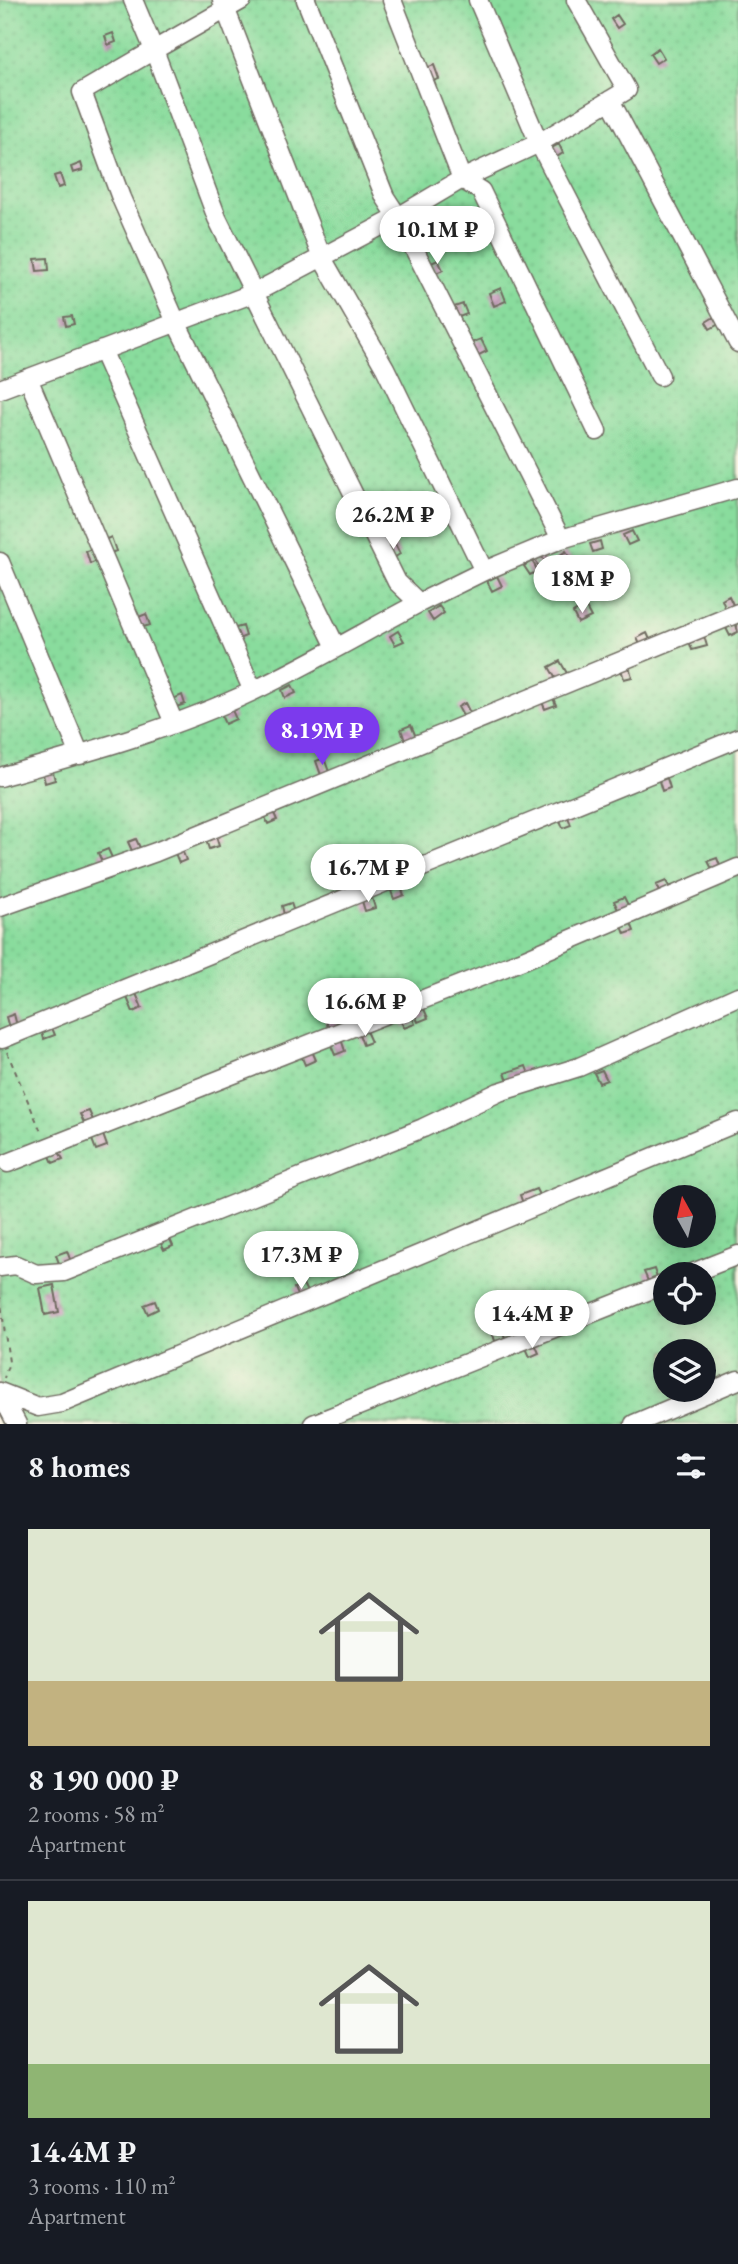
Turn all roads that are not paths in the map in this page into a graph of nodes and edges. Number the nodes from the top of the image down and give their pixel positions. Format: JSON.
{"nodes":[{"id":1,"x":133,"y":0,"type":"edge"},
{"id":2,"x":242,"y":0,"type":"edge"},
{"id":3,"x":306,"y":0,"type":"edge"},
{"id":4,"x":392,"y":0,"type":"edge"},
{"id":5,"x":478,"y":0,"type":"edge"},
{"id":6,"x":576,"y":0,"type":"edge"},
{"id":7,"x":224,"y":4,"type":"edge"},
{"id":8,"x":153,"y":50,"type":"junction"},
{"id":9,"x":610,"y":100,"type":"junction"},
{"id":10,"x":539,"y":143,"type":"junction"},
{"id":11,"x":462,"y":179,"type":"junction"},
{"id":12,"x":398,"y":217,"type":"junction"},
{"id":13,"x":322,"y":258,"type":"junction"},
{"id":14,"x":254,"y":293,"type":"junction"},
{"id":15,"x":176,"y":322,"type":"junction"},
{"id":16,"x":738,"y":343,"type":"edge"},
{"id":17,"x":102,"y":350,"type":"junction"},
{"id":18,"x":660,"y":376,"type":"dead end"},
{"id":19,"x":28,"y":378,"type":"junction"},
{"id":20,"x":0,"y":389,"type":"edge"},
{"id":21,"x":597,"y":431,"type":"dead end"},
{"id":22,"x":738,"y":488,"type":"edge"},
{"id":23,"x":561,"y":539,"type":"junction"},
{"id":24,"x":0,"y":562,"type":"edge"},
{"id":25,"x":484,"y":571,"type":"junction"},
{"id":26,"x":419,"y":603,"type":"junction"},
{"id":27,"x":738,"y":612,"type":"edge"},
{"id":28,"x":336,"y":647,"type":"junction"},
{"id":29,"x":253,"y":691,"type":"junction"},
{"id":30,"x":174,"y":723,"type":"junction"},
{"id":31,"x":738,"y":738,"type":"edge"},
{"id":32,"x":80,"y":755,"type":"junction"},
{"id":33,"x":0,"y":777,"type":"edge"},
{"id":34,"x":738,"y":869,"type":"edge"},
{"id":35,"x":0,"y":907,"type":"edge"},
{"id":36,"x":738,"y":996,"type":"edge"},
{"id":37,"x":2,"y":1038,"type":"edge"},
{"id":38,"x":738,"y":1122,"type":"edge"},
{"id":39,"x":8,"y":1163,"type":"dead end"},
{"id":40,"x":738,"y":1255,"type":"edge"},
{"id":41,"x":716,"y":1264,"type":"edge"},
{"id":42,"x":0,"y":1267,"type":"edge"},
{"id":43,"x":653,"y":1289,"type":"edge"},
{"id":44,"x":738,"y":1380,"type":"edge"},
{"id":45,"x":0,"y":1392,"type":"edge"},
{"id":46,"x":17,"y":1424,"type":"edge"},
{"id":47,"x":313,"y":1424,"type":"edge"},
{"id":48,"x":634,"y":1424,"type":"edge"}],
"edges":[{"from":1,"to":8,"type":"lane"},
{"from":2,"to":7,"type":"lane"},
{"from":3,"to":12,"type":"lane"},
{"from":4,"to":11,"type":"lane"},
{"from":5,"to":10,"type":"lane"},
{"from":6,"to":9,"type":"lane"},
{"from":7,"to":8,"type":"lane"},
{"from":7,"to":13,"type":"lane"},
{"from":8,"to":14,"type":"lane"},
{"from":8,"to":15,"type":"lane"},
{"from":9,"to":10,"type":"lane"},
{"from":9,"to":16,"type":"lane"},
{"from":10,"to":11,"type":"lane"},
{"from":10,"to":18,"type":"lane"},
{"from":11,"to":12,"type":"lane"},
{"from":11,"to":21,"type":"lane"},
{"from":12,"to":13,"type":"lane"},
{"from":12,"to":23,"type":"lane"},
{"from":13,"to":14,"type":"lane"},
{"from":13,"to":25,"type":"lane"},
{"from":14,"to":15,"type":"lane"},
{"from":14,"to":26,"type":"lane"},
{"from":15,"to":17,"type":"lane"},
{"from":15,"to":28,"type":"lane"},
{"from":17,"to":19,"type":"lane"},
{"from":17,"to":29,"type":"lane"},
{"from":19,"to":20,"type":"lane"},
{"from":19,"to":30,"type":"lane"},
{"from":22,"to":23,"type":"lane"},
{"from":23,"to":25,"type":"lane"},
{"from":24,"to":32,"type":"lane"},
{"from":25,"to":26,"type":"lane"},
{"from":26,"to":28,"type":"lane"},
{"from":27,"to":35,"type":"lane"},
{"from":28,"to":29,"type":"lane"},
{"from":29,"to":30,"type":"lane"},
{"from":30,"to":32,"type":"lane"},
{"from":31,"to":37,"type":"lane"},
{"from":32,"to":33,"type":"lane"},
{"from":34,"to":39,"type":"lane"},
{"from":36,"to":42,"type":"lane"},
{"from":38,"to":45,"type":"lane"},
{"from":40,"to":41,"type":"lane"},
{"from":43,"to":47,"type":"lane"},
{"from":44,"to":48,"type":"lane"},
{"from":45,"to":46,"type":"lane"}]}
